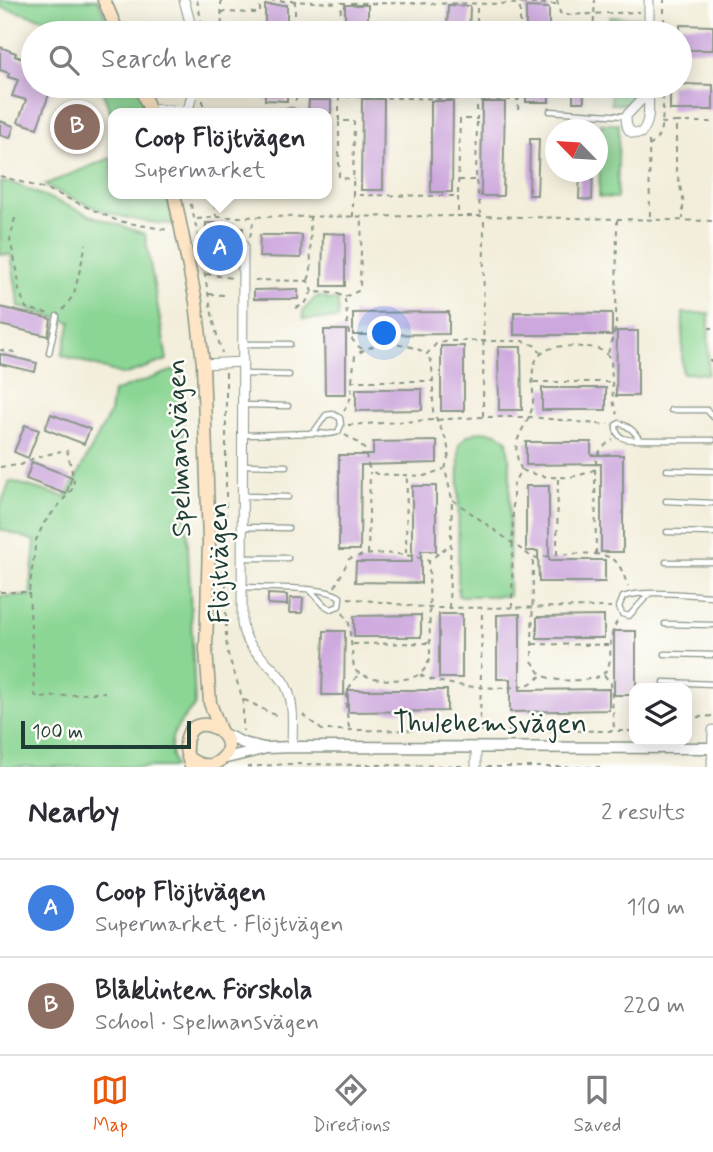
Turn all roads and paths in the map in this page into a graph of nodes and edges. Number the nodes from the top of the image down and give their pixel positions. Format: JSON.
{"nodes":[{"id":1,"x":104,"y":0,"type":"edge"},
{"id":2,"x":184,"y":0,"type":"edge"},
{"id":3,"x":197,"y":0,"type":"edge"},
{"id":4,"x":221,"y":0,"type":"edge"},
{"id":5,"x":260,"y":0,"type":"edge"},
{"id":6,"x":557,"y":0,"type":"edge"},
{"id":7,"x":595,"y":0,"type":"edge"},
{"id":8,"x":649,"y":0,"type":"edge"},
{"id":9,"x":664,"y":0,"type":"edge"},
{"id":10,"x":295,"y":2,"type":"edge"},
{"id":11,"x":520,"y":2,"type":"edge"},
{"id":12,"x":341,"y":3,"type":"junction"},
{"id":13,"x":477,"y":4,"type":"junction"},
{"id":14,"x":557,"y":4,"type":"junction"},
{"id":15,"x":221,"y":12,"type":"junction"},
{"id":16,"x":649,"y":12,"type":"junction"},
{"id":17,"x":595,"y":14,"type":"junction"},
{"id":18,"x":113,"y":21,"type":"edge"},
{"id":19,"x":190,"y":21,"type":"edge"},
{"id":20,"x":201,"y":21,"type":"edge"},
{"id":21,"x":222,"y":21,"type":"edge"},
{"id":22,"x":295,"y":21,"type":"edge"},
{"id":23,"x":340,"y":21,"type":"edge"},
{"id":24,"x":477,"y":21,"type":"edge"},
{"id":25,"x":520,"y":21,"type":"edge"},
{"id":26,"x":594,"y":21,"type":"edge"},
{"id":27,"x":649,"y":21,"type":"edge"},
{"id":28,"x":664,"y":21,"type":"edge"},
{"id":29,"x":339,"y":98,"type":"edge"},
{"id":30,"x":408,"y":98,"type":"edge"},
{"id":31,"x":641,"y":98,"type":"edge"},
{"id":32,"x":648,"y":98,"type":"edge"},
{"id":33,"x":663,"y":98,"type":"edge"},
{"id":34,"x":477,"y":99,"type":"junction"},
{"id":35,"x":519,"y":100,"type":"joint"},
{"id":36,"x":518,"y":110,"type":"dead end"},
{"id":37,"x":550,"y":111,"type":"dead end"},
{"id":38,"x":626,"y":116,"type":"junction"},
{"id":39,"x":477,"y":119,"type":"junction"},
{"id":40,"x":339,"y":121,"type":"junction"},
{"id":41,"x":648,"y":122,"type":"junction"},
{"id":42,"x":662,"y":122,"type":"junction"},
{"id":43,"x":676,"y":122,"type":"junction"},
{"id":44,"x":713,"y":122,"type":"edge"},
{"id":45,"x":649,"y":146,"type":"junction"},
{"id":46,"x":0,"y":176,"type":"edge"},
{"id":47,"x":354,"y":179,"type":"junction"},
{"id":48,"x":459,"y":180,"type":"junction"},
{"id":49,"x":476,"y":180,"type":"junction"},
{"id":50,"x":354,"y":195,"type":"junction"},
{"id":51,"x":458,"y":195,"type":"junction"},
{"id":52,"x":175,"y":199,"type":"edge"},
{"id":53,"x":190,"y":199,"type":"edge"},
{"id":54,"x":214,"y":199,"type":"edge"},
{"id":55,"x":482,"y":216,"type":"junction"},
{"id":56,"x":216,"y":217,"type":"junction"},
{"id":57,"x":255,"y":217,"type":"junction"},
{"id":58,"x":310,"y":217,"type":"junction"},
{"id":59,"x":353,"y":217,"type":"junction"},
{"id":60,"x":362,"y":217,"type":"junction"},
{"id":61,"x":458,"y":217,"type":"junction"},
{"id":62,"x":15,"y":218,"type":"dead end"},
{"id":63,"x":617,"y":218,"type":"junction"},
{"id":64,"x":650,"y":219,"type":"junction"},
{"id":65,"x":196,"y":220,"type":"junction"},
{"id":66,"x":682,"y":220,"type":"junction"},
{"id":67,"x":713,"y":221,"type":"edge"},
{"id":68,"x":197,"y":227,"type":"junction"},
{"id":69,"x":183,"y":229,"type":"junction"},
{"id":70,"x":86,"y":244,"type":"dead end"},
{"id":71,"x":243,"y":245,"type":"joint"},
{"id":72,"x":205,"y":274,"type":"junction"},
{"id":73,"x":243,"y":280,"type":"junction"},
{"id":74,"x":307,"y":281,"type":"junction"},
{"id":75,"x":312,"y":292,"type":"junction"},
{"id":76,"x":208,"y":294,"type":"junction"},
{"id":77,"x":224,"y":295,"type":"dead end"},
{"id":78,"x":344,"y":297,"type":"junction"},
{"id":79,"x":296,"y":308,"type":"dead end"},
{"id":80,"x":57,"y":316,"type":"junction"},
{"id":81,"x":482,"y":341,"type":"junction"},
{"id":82,"x":243,"y":344,"type":"junction"},
{"id":83,"x":290,"y":344,"type":"dead end"},
{"id":84,"x":362,"y":349,"type":"junction"},
{"id":85,"x":0,"y":350,"type":"edge"},
{"id":86,"x":15,"y":352,"type":"dead end"},
{"id":87,"x":49,"y":353,"type":"dead end"},
{"id":88,"x":541,"y":353,"type":"junction"},
{"id":89,"x":608,"y":354,"type":"junction"},
{"id":90,"x":426,"y":355,"type":"junction"},
{"id":91,"x":709,"y":361,"type":"dead end"},
{"id":92,"x":713,"y":361,"type":"edge"},
{"id":93,"x":243,"y":362,"type":"junction"},
{"id":94,"x":226,"y":363,"type":"junction"},
{"id":95,"x":203,"y":364,"type":"junction"},
{"id":96,"x":242,"y":374,"type":"junction"},
{"id":97,"x":289,"y":375,"type":"dead end"},
{"id":98,"x":352,"y":381,"type":"junction"},
{"id":99,"x":433,"y":381,"type":"junction"},
{"id":100,"x":533,"y":382,"type":"junction"},
{"id":101,"x":611,"y":382,"type":"junction"},
{"id":102,"x":242,"y":405,"type":"junction"},
{"id":103,"x":288,"y":407,"type":"dead end"},
{"id":104,"x":671,"y":410,"type":"dead end"},
{"id":105,"x":483,"y":417,"type":"junction"},
{"id":106,"x":530,"y":417,"type":"junction"},
{"id":107,"x":713,"y":417,"type":"edge"},
{"id":108,"x":340,"y":418,"type":"junction"},
{"id":109,"x":437,"y":419,"type":"junction"},
{"id":110,"x":618,"y":424,"type":"junction"},
{"id":111,"x":341,"y":425,"type":"junction"},
{"id":112,"x":338,"y":432,"type":"junction"},
{"id":113,"x":313,"y":433,"type":"junction"},
{"id":114,"x":242,"y":435,"type":"junction"},
{"id":115,"x":619,"y":437,"type":"junction"},
{"id":116,"x":640,"y":440,"type":"junction"},
{"id":117,"x":713,"y":440,"type":"edge"},
{"id":118,"x":67,"y":450,"type":"dead end"},
{"id":119,"x":61,"y":451,"type":"dead end"},
{"id":120,"x":242,"y":465,"type":"junction"},
{"id":121,"x":286,"y":466,"type":"dead end"},
{"id":122,"x":0,"y":467,"type":"edge"},
{"id":123,"x":445,"y":469,"type":"junction"},
{"id":124,"x":521,"y":469,"type":"junction"},
{"id":125,"x":595,"y":469,"type":"junction"},
{"id":126,"x":667,"y":470,"type":"dead end"},
{"id":127,"x":713,"y":471,"type":"edge"},
{"id":128,"x":370,"y":472,"type":"junction"},
{"id":129,"x":407,"y":475,"type":"junction"},
{"id":130,"x":558,"y":477,"type":"junction"},
{"id":131,"x":242,"y":496,"type":"junction"},
{"id":132,"x":288,"y":497,"type":"dead end"},
{"id":133,"x":452,"y":499,"type":"junction"},
{"id":134,"x":666,"y":501,"type":"dead end"},
{"id":135,"x":713,"y":503,"type":"edge"},
{"id":136,"x":242,"y":527,"type":"junction"},
{"id":137,"x":288,"y":528,"type":"dead end"},
{"id":138,"x":667,"y":533,"type":"dead end"},
{"id":139,"x":713,"y":533,"type":"edge"},
{"id":140,"x":450,"y":544,"type":"junction"},
{"id":141,"x":513,"y":544,"type":"junction"},
{"id":142,"x":406,"y":554,"type":"junction"},
{"id":143,"x":368,"y":555,"type":"junction"},
{"id":144,"x":557,"y":555,"type":"junction"},
{"id":145,"x":596,"y":555,"type":"junction"},
{"id":146,"x":241,"y":558,"type":"junction"},
{"id":147,"x":288,"y":558,"type":"dead end"},
{"id":148,"x":533,"y":558,"type":"junction"},
{"id":149,"x":429,"y":561,"type":"junction"},
{"id":150,"x":666,"y":562,"type":"dead end"},
{"id":151,"x":713,"y":562,"type":"edge"},
{"id":152,"x":242,"y":587,"type":"junction"},
{"id":153,"x":310,"y":590,"type":"junction"},
{"id":154,"x":333,"y":591,"type":"junction"},
{"id":155,"x":0,"y":592,"type":"edge"},
{"id":156,"x":29,"y":592,"type":"junction"},
{"id":157,"x":631,"y":594,"type":"junction"},
{"id":158,"x":649,"y":594,"type":"junction"},
{"id":159,"x":713,"y":596,"type":"edge"},
{"id":160,"x":340,"y":597,"type":"junction"},
{"id":161,"x":339,"y":606,"type":"junction"},
{"id":162,"x":619,"y":607,"type":"junction"},
{"id":163,"x":429,"y":608,"type":"junction"},
{"id":164,"x":449,"y":608,"type":"junction"},
{"id":165,"x":482,"y":608,"type":"junction"},
{"id":166,"x":512,"y":608,"type":"junction"},
{"id":167,"x":531,"y":608,"type":"junction"},
{"id":168,"x":622,"y":614,"type":"junction"},
{"id":169,"x":665,"y":624,"type":"dead end"},
{"id":170,"x":713,"y":625,"type":"edge"},
{"id":171,"x":352,"y":643,"type":"junction"},
{"id":172,"x":431,"y":643,"type":"junction"},
{"id":173,"x":532,"y":644,"type":"junction"},
{"id":174,"x":611,"y":645,"type":"junction"},
{"id":175,"x":665,"y":654,"type":"dead end"},
{"id":176,"x":713,"y":655,"type":"edge"},
{"id":177,"x":358,"y":674,"type":"junction"},
{"id":178,"x":419,"y":675,"type":"junction"},
{"id":179,"x":542,"y":675,"type":"junction"},
{"id":180,"x":604,"y":675,"type":"junction"},
{"id":181,"x":664,"y":682,"type":"dead end"},
{"id":182,"x":713,"y":684,"type":"edge"},
{"id":183,"x":481,"y":686,"type":"junction"},
{"id":184,"x":105,"y":692,"type":"dead end"},
{"id":185,"x":243,"y":700,"type":"junction"},
{"id":186,"x":210,"y":703,"type":"junction"},
{"id":187,"x":292,"y":716,"type":"junction"},
{"id":188,"x":713,"y":716,"type":"edge"},
{"id":189,"x":692,"y":718,"type":"edge"},
{"id":190,"x":201,"y":725,"type":"junction"},
{"id":191,"x":525,"y":729,"type":"junction"},
{"id":192,"x":349,"y":730,"type":"junction"},
{"id":193,"x":480,"y":730,"type":"junction"},
{"id":194,"x":614,"y":730,"type":"junction"},
{"id":195,"x":629,"y":730,"type":"edge"},
{"id":196,"x":713,"y":730,"type":"edge"},
{"id":197,"x":222,"y":732,"type":"junction"},
{"id":198,"x":524,"y":739,"type":"dead end"},
{"id":199,"x":243,"y":743,"type":"junction"},
{"id":200,"x":292,"y":747,"type":"junction"},
{"id":201,"x":267,"y":748,"type":"junction"},
{"id":202,"x":713,"y":748,"type":"edge"},
{"id":203,"x":477,"y":749,"type":"junction"},
{"id":204,"x":542,"y":761,"type":"dead end"},
{"id":205,"x":191,"y":763,"type":"edge"},
{"id":206,"x":216,"y":764,"type":"edge"},
{"id":207,"x":339,"y":766,"type":"edge"},
{"id":208,"x":247,"y":767,"type":"edge"},
{"id":209,"x":476,"y":767,"type":"edge"},
{"id":210,"x":490,"y":767,"type":"edge"},
{"id":211,"x":543,"y":767,"type":"edge"},
{"id":212,"x":557,"y":767,"type":"edge"},
{"id":213,"x":600,"y":767,"type":"edge"},
{"id":214,"x":712,"y":767,"type":"edge"}],
"edges":[{"from":1,"to":18,"type":"main road"},
{"from":2,"to":19,"type":"street"},
{"from":3,"to":20,"type":"path"},
{"from":4,"to":15,"type":"path"},
{"from":5,"to":10,"type":"path"},
{"from":5,"to":15,"type":"path"},
{"from":6,"to":14,"type":"path"},
{"from":7,"to":17,"type":"path"},
{"from":8,"to":16,"type":"street"},
{"from":9,"to":28,"type":"path"},
{"from":10,"to":12,"type":"path"},
{"from":10,"to":22,"type":"path"},
{"from":11,"to":13,"type":"path"},
{"from":11,"to":14,"type":"path"},
{"from":11,"to":25,"type":"path"},
{"from":12,"to":13,"type":"path"},
{"from":12,"to":23,"type":"path"},
{"from":13,"to":24,"type":"path"},
{"from":14,"to":17,"type":"path"},
{"from":15,"to":21,"type":"path"},
{"from":16,"to":17,"type":"path"},
{"from":16,"to":27,"type":"street"},
{"from":17,"to":26,"type":"path"},
{"from":29,"to":40,"type":"path"},
{"from":30,"to":34,"type":"path"},
{"from":31,"to":38,"type":"street"},
{"from":32,"to":41,"type":"street"},
{"from":33,"to":42,"type":"path"},
{"from":34,"to":35,"type":"path"},
{"from":34,"to":39,"type":"path"},
{"from":35,"to":36,"type":"path"},
{"from":37,"to":38,"type":"lane"},
{"from":38,"to":41,"type":"street"},
{"from":39,"to":48,"type":"path"},
{"from":39,"to":49,"type":"path"},
{"from":40,"to":47,"type":"path"},
{"from":40,"to":47,"type":"path"},
{"from":41,"to":45,"type":"path"},
{"from":42,"to":43,"type":"path"},
{"from":42,"to":45,"type":"path"},
{"from":43,"to":44,"type":"path"},
{"from":43,"to":66,"type":"path"},
{"from":45,"to":64,"type":"path"},
{"from":46,"to":69,"type":"path"},
{"from":47,"to":50,"type":"path"},
{"from":48,"to":49,"type":"path"},
{"from":48,"to":51,"type":"path"},
{"from":49,"to":55,"type":"path"},
{"from":50,"to":51,"type":"path"},
{"from":50,"to":59,"type":"path"},
{"from":51,"to":61,"type":"path"},
{"from":52,"to":69,"type":"main road","name":"Spelmansvägen"},
{"from":53,"to":65,"type":"path"},
{"from":54,"to":56,"type":"path"},
{"from":55,"to":61,"type":"path"},
{"from":55,"to":63,"type":"path"},
{"from":55,"to":81,"type":"path"},
{"from":56,"to":57,"type":"path"},
{"from":56,"to":65,"type":"path"},
{"from":57,"to":58,"type":"path"},
{"from":57,"to":71,"type":"path"},
{"from":58,"to":59,"type":"path"},
{"from":58,"to":74,"type":"path"},
{"from":59,"to":60,"type":"path"},
{"from":60,"to":61,"type":"path"},
{"from":60,"to":78,"type":"path"},
{"from":62,"to":80,"type":"path"},
{"from":63,"to":64,"type":"path"},
{"from":63,"to":89,"type":"path"},
{"from":64,"to":66,"type":"path"},
{"from":65,"to":68,"type":"path"},
{"from":66,"to":67,"type":"path"},
{"from":68,"to":69,"type":"path"},
{"from":68,"to":72,"type":"path"},
{"from":69,"to":95,"type":"main road","name":"Spelmansvägen"},
{"from":70,"to":80,"type":"path"},
{"from":71,"to":73,"type":"street","name":"Flöjtvägen"},
{"from":72,"to":73,"type":"path"},
{"from":72,"to":76,"type":"path"},
{"from":73,"to":74,"type":"path"},
{"from":73,"to":82,"type":"street","name":"Flöjtvägen"},
{"from":74,"to":75,"type":"path"},
{"from":75,"to":78,"type":"path"},
{"from":75,"to":79,"type":"path"},
{"from":76,"to":77,"type":"path"},
{"from":76,"to":94,"type":"path"},
{"from":78,"to":84,"type":"path"},
{"from":80,"to":87,"type":"lane"},
{"from":81,"to":88,"type":"path"},
{"from":81,"to":90,"type":"path"},
{"from":81,"to":105,"type":"path"},
{"from":82,"to":83,"type":"lane"},
{"from":82,"to":93,"type":"street","name":"Flöjtvägen"},
{"from":84,"to":90,"type":"path"},
{"from":84,"to":98,"type":"path"},
{"from":85,"to":86,"type":"path"},
{"from":88,"to":89,"type":"path"},
{"from":88,"to":100,"type":"path"},
{"from":89,"to":101,"type":"path"},
{"from":90,"to":99,"type":"path"},
{"from":91,"to":92,"type":"path"},
{"from":93,"to":94,"type":"street"},
{"from":93,"to":96,"type":"street","name":"Flöjtvägen"},
{"from":94,"to":95,"type":"street"},
{"from":94,"to":185,"type":"path"},
{"from":95,"to":186,"type":"main road","name":"Spelmansvägen"},
{"from":96,"to":97,"type":"lane"},
{"from":96,"to":102,"type":"street","name":"Flöjtvägen"},
{"from":98,"to":99,"type":"path"},
{"from":98,"to":108,"type":"path"},
{"from":99,"to":109,"type":"path"},
{"from":100,"to":101,"type":"path"},
{"from":100,"to":106,"type":"path"},
{"from":101,"to":110,"type":"path"},
{"from":102,"to":103,"type":"lane"},
{"from":102,"to":114,"type":"street","name":"Flöjtvägen"},
{"from":104,"to":107,"type":"lane"},
{"from":105,"to":106,"type":"path"},
{"from":105,"to":109,"type":"path"},
{"from":106,"to":110,"type":"path"},
{"from":106,"to":124,"type":"path"},
{"from":108,"to":111,"type":"lane"},
{"from":108,"to":113,"type":"lane"},
{"from":109,"to":111,"type":"path"},
{"from":109,"to":123,"type":"path"},
{"from":110,"to":115,"type":"lane"},
{"from":110,"to":116,"type":"lane"},
{"from":111,"to":112,"type":"lane"},
{"from":112,"to":113,"type":"lane"},
{"from":112,"to":128,"type":"path"},
{"from":113,"to":114,"type":"lane"},
{"from":114,"to":120,"type":"street","name":"Flöjtvägen"},
{"from":115,"to":116,"type":"lane"},
{"from":115,"to":125,"type":"path"},
{"from":116,"to":117,"type":"lane"},
{"from":118,"to":156,"type":"path"},
{"from":119,"to":122,"type":"path"},
{"from":120,"to":121,"type":"lane"},
{"from":120,"to":131,"type":"street","name":"Flöjtvägen"},
{"from":123,"to":129,"type":"path"},
{"from":123,"to":133,"type":"path"},
{"from":124,"to":130,"type":"path"},
{"from":124,"to":141,"type":"path"},
{"from":125,"to":130,"type":"path"},
{"from":125,"to":145,"type":"path"},
{"from":126,"to":127,"type":"lane"},
{"from":128,"to":129,"type":"path"},
{"from":128,"to":143,"type":"path"},
{"from":129,"to":142,"type":"path"},
{"from":130,"to":144,"type":"path"},
{"from":131,"to":132,"type":"lane"},
{"from":131,"to":136,"type":"street","name":"Flöjtvägen"},
{"from":133,"to":140,"type":"path"},
{"from":133,"to":141,"type":"path"},
{"from":134,"to":135,"type":"lane"},
{"from":136,"to":137,"type":"lane"},
{"from":136,"to":146,"type":"street","name":"Flöjtvägen"},
{"from":138,"to":139,"type":"lane"},
{"from":140,"to":149,"type":"path"},
{"from":140,"to":164,"type":"path"},
{"from":141,"to":148,"type":"path"},
{"from":141,"to":166,"type":"path"},
{"from":142,"to":143,"type":"path"},
{"from":142,"to":149,"type":"path"},
{"from":143,"to":154,"type":"path"},
{"from":144,"to":145,"type":"path"},
{"from":144,"to":148,"type":"path"},
{"from":145,"to":157,"type":"path"},
{"from":146,"to":147,"type":"lane"},
{"from":146,"to":152,"type":"street","name":"Flöjtvägen"},
{"from":148,"to":167,"type":"path"},
{"from":149,"to":163,"type":"path"},
{"from":150,"to":151,"type":"lane"},
{"from":152,"to":153,"type":"lane"},
{"from":152,"to":187,"type":"street","name":"Flöjtvägen"},
{"from":153,"to":154,"type":"lane"},
{"from":153,"to":161,"type":"lane"},
{"from":154,"to":160,"type":"lane"},
{"from":155,"to":156,"type":"path"},
{"from":156,"to":184,"type":"path"},
{"from":157,"to":158,"type":"lane"},
{"from":157,"to":162,"type":"lane"},
{"from":158,"to":159,"type":"lane"},
{"from":158,"to":168,"type":"lane"},
{"from":160,"to":161,"type":"lane"},
{"from":160,"to":163,"type":"path"},
{"from":161,"to":171,"type":"path"},
{"from":162,"to":167,"type":"path"},
{"from":162,"to":168,"type":"lane"},
{"from":163,"to":164,"type":"path"},
{"from":163,"to":172,"type":"path"},
{"from":164,"to":165,"type":"path"},
{"from":165,"to":166,"type":"path"},
{"from":165,"to":183,"type":"path"},
{"from":166,"to":167,"type":"path"},
{"from":167,"to":173,"type":"path"},
{"from":168,"to":174,"type":"path"},
{"from":169,"to":170,"type":"lane"},
{"from":171,"to":172,"type":"path"},
{"from":171,"to":177,"type":"path"},
{"from":172,"to":178,"type":"path"},
{"from":173,"to":174,"type":"path"},
{"from":173,"to":179,"type":"path"},
{"from":174,"to":180,"type":"path"},
{"from":175,"to":176,"type":"lane"},
{"from":177,"to":178,"type":"path"},
{"from":177,"to":192,"type":"path"},
{"from":178,"to":183,"type":"path"},
{"from":179,"to":180,"type":"path"},
{"from":179,"to":183,"type":"path"},
{"from":180,"to":194,"type":"path"},
{"from":181,"to":182,"type":"lane"},
{"from":183,"to":193,"type":"path"},
{"from":185,"to":187,"type":"path"},
{"from":185,"to":199,"type":"path"},
{"from":186,"to":190,"type":"main road","name":"Spelmansvägen"},
{"from":186,"to":197,"type":"main road","name":"Spelmansvägen"},
{"from":187,"to":192,"type":"path"},
{"from":187,"to":200,"type":"street","name":"Flöjtvägen"},
{"from":188,"to":189,"type":"path"},
{"from":190,"to":197,"type":"main road"},
{"from":190,"to":205,"type":"main road","name":"Spelmansvägen"},
{"from":191,"to":193,"type":"path"},
{"from":191,"to":194,"type":"path"},
{"from":191,"to":198,"type":"path"},
{"from":192,"to":193,"type":"path"},
{"from":194,"to":195,"type":"path"},
{"from":196,"to":202,"type":"street"},
{"from":197,"to":199,"type":"street","name":"Thulehemsvägen"},
{"from":197,"to":206,"type":"main road","name":"Spelmansvägen"},
{"from":199,"to":201,"type":"street","name":"Thulehemsvägen"},
{"from":200,"to":201,"type":"street","name":"Thulehemsvägen"},
{"from":200,"to":203,"type":"street","name":"Thulehemsvägen"},
{"from":201,"to":206,"type":"street","name":"Thulehemsvägen"},
{"from":202,"to":203,"type":"street","name":"Thulehemsvägen"},
{"from":202,"to":214,"type":"street"},
{"from":203,"to":209,"type":"street"},
{"from":204,"to":211,"type":"path"},
{"from":205,"to":206,"type":"main road","name":"Spelmansvägen"},
{"from":207,"to":208,"type":"path"},
{"from":207,"to":209,"type":"path"},
{"from":209,"to":210,"type":"path"},
{"from":210,"to":211,"type":"path"},
{"from":211,"to":212,"type":"path"},
{"from":212,"to":213,"type":"path"}]}
